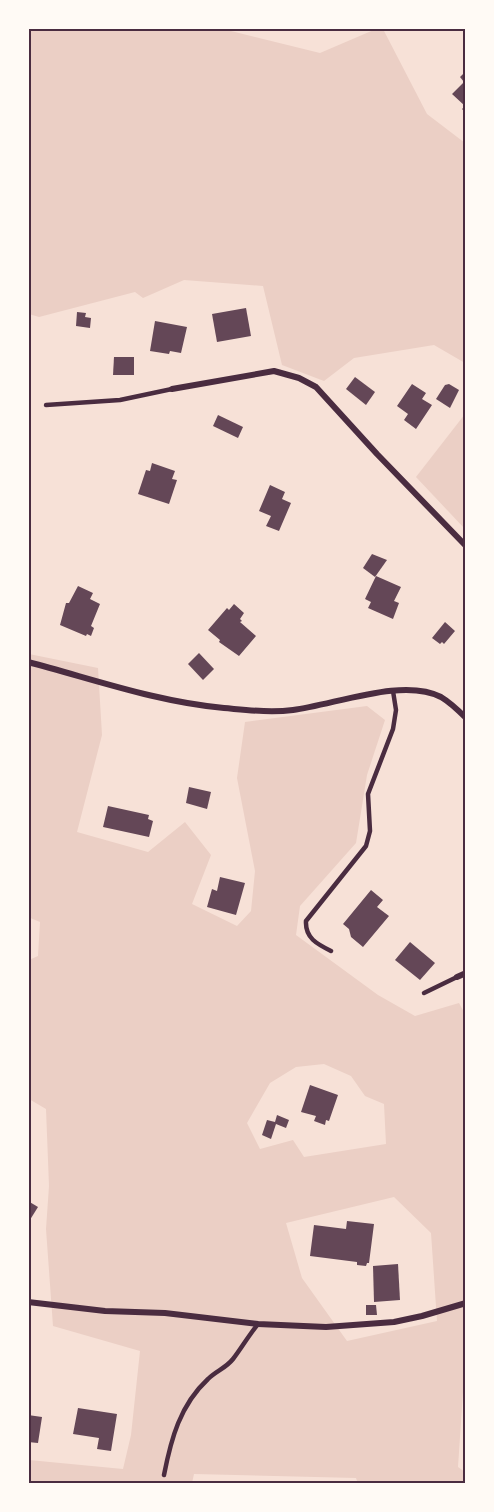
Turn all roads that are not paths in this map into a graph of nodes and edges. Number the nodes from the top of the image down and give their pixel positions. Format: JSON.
{"nodes":[{"id":1,"x":172,"y":389,"type":"joint"},
{"id":2,"x":46,"y":405,"type":"dead end"},
{"id":3,"x":465,"y":546,"type":"edge"},
{"id":4,"x":28,"y":662,"type":"edge"},
{"id":5,"x":393,"y":691,"type":"junction"},
{"id":6,"x":465,"y":718,"type":"edge"},
{"id":7,"x":331,"y":951,"type":"dead end"},
{"id":8,"x":465,"y":973,"type":"edge"},
{"id":9,"x":457,"y":977,"type":"joint"},
{"id":10,"x":424,"y":993,"type":"dead end"},
{"id":11,"x":28,"y":1302,"type":"edge"},
{"id":12,"x":465,"y":1303,"type":"edge"},
{"id":13,"x":258,"y":1324,"type":"junction"},
{"id":14,"x":164,"y":1475,"type":"dead end"}],
"edges":[{"from":1,"to":2,"type":"lane"},
{"from":1,"to":3,"type":"street"},
{"from":4,"to":5,"type":"street"},
{"from":5,"to":6,"type":"street"},
{"from":5,"to":7,"type":"lane"},
{"from":8,"to":9,"type":"street"},
{"from":9,"to":10,"type":"lane"},
{"from":11,"to":13,"type":"street"},
{"from":12,"to":13,"type":"street"},
{"from":13,"to":14,"type":"lane"}]}
